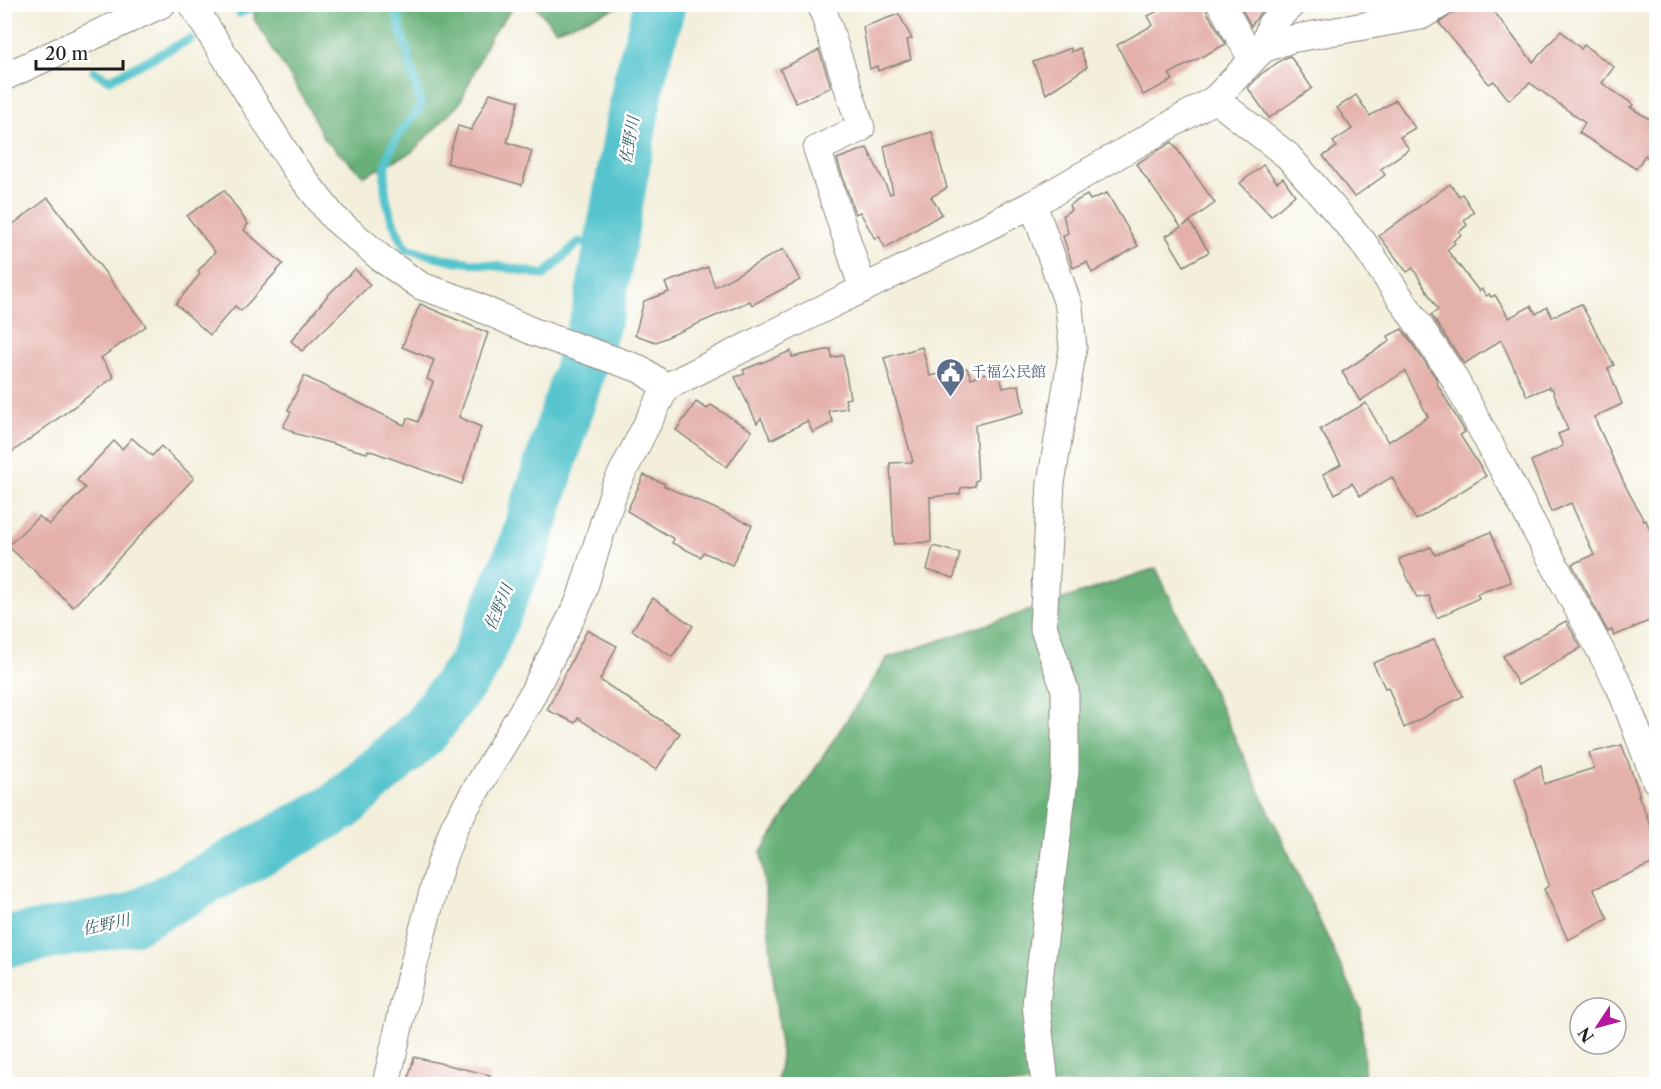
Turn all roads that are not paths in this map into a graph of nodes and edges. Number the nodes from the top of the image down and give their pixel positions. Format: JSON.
{"nodes":[{"id":1,"x":162,"y":4,"type":"edge"},
{"id":2,"x":192,"y":4,"type":"edge"},
{"id":3,"x":821,"y":4,"type":"edge"},
{"id":4,"x":1221,"y":4,"type":"edge"},
{"id":5,"x":1292,"y":4,"type":"edge"},
{"id":6,"x":1441,"y":4,"type":"edge"},
{"id":7,"x":1258,"y":54,"type":"junction"},
{"id":8,"x":4,"y":77,"type":"edge"},
{"id":9,"x":1215,"y":99,"type":"junction"},
{"id":10,"x":1033,"y":204,"type":"junction"},
{"id":11,"x":862,"y":289,"type":"junction"},
{"id":12,"x":666,"y":387,"type":"junction"},
{"id":13,"x":1656,"y":781,"type":"edge"},
{"id":14,"x":386,"y":1084,"type":"edge"},
{"id":15,"x":1045,"y":1084,"type":"edge"}],
"edges":[{"from":1,"to":8,"type":"street"},
{"from":2,"to":12,"type":"street"},
{"from":3,"to":11,"type":"street"},
{"from":4,"to":7,"type":"street"},
{"from":5,"to":7,"type":"street"},
{"from":6,"to":7,"type":"street"},
{"from":7,"to":9,"type":"street"},
{"from":9,"to":10,"type":"street"},
{"from":9,"to":13,"type":"street"},
{"from":10,"to":11,"type":"street"},
{"from":10,"to":15,"type":"street"},
{"from":11,"to":12,"type":"street"},
{"from":12,"to":14,"type":"street"}]}
